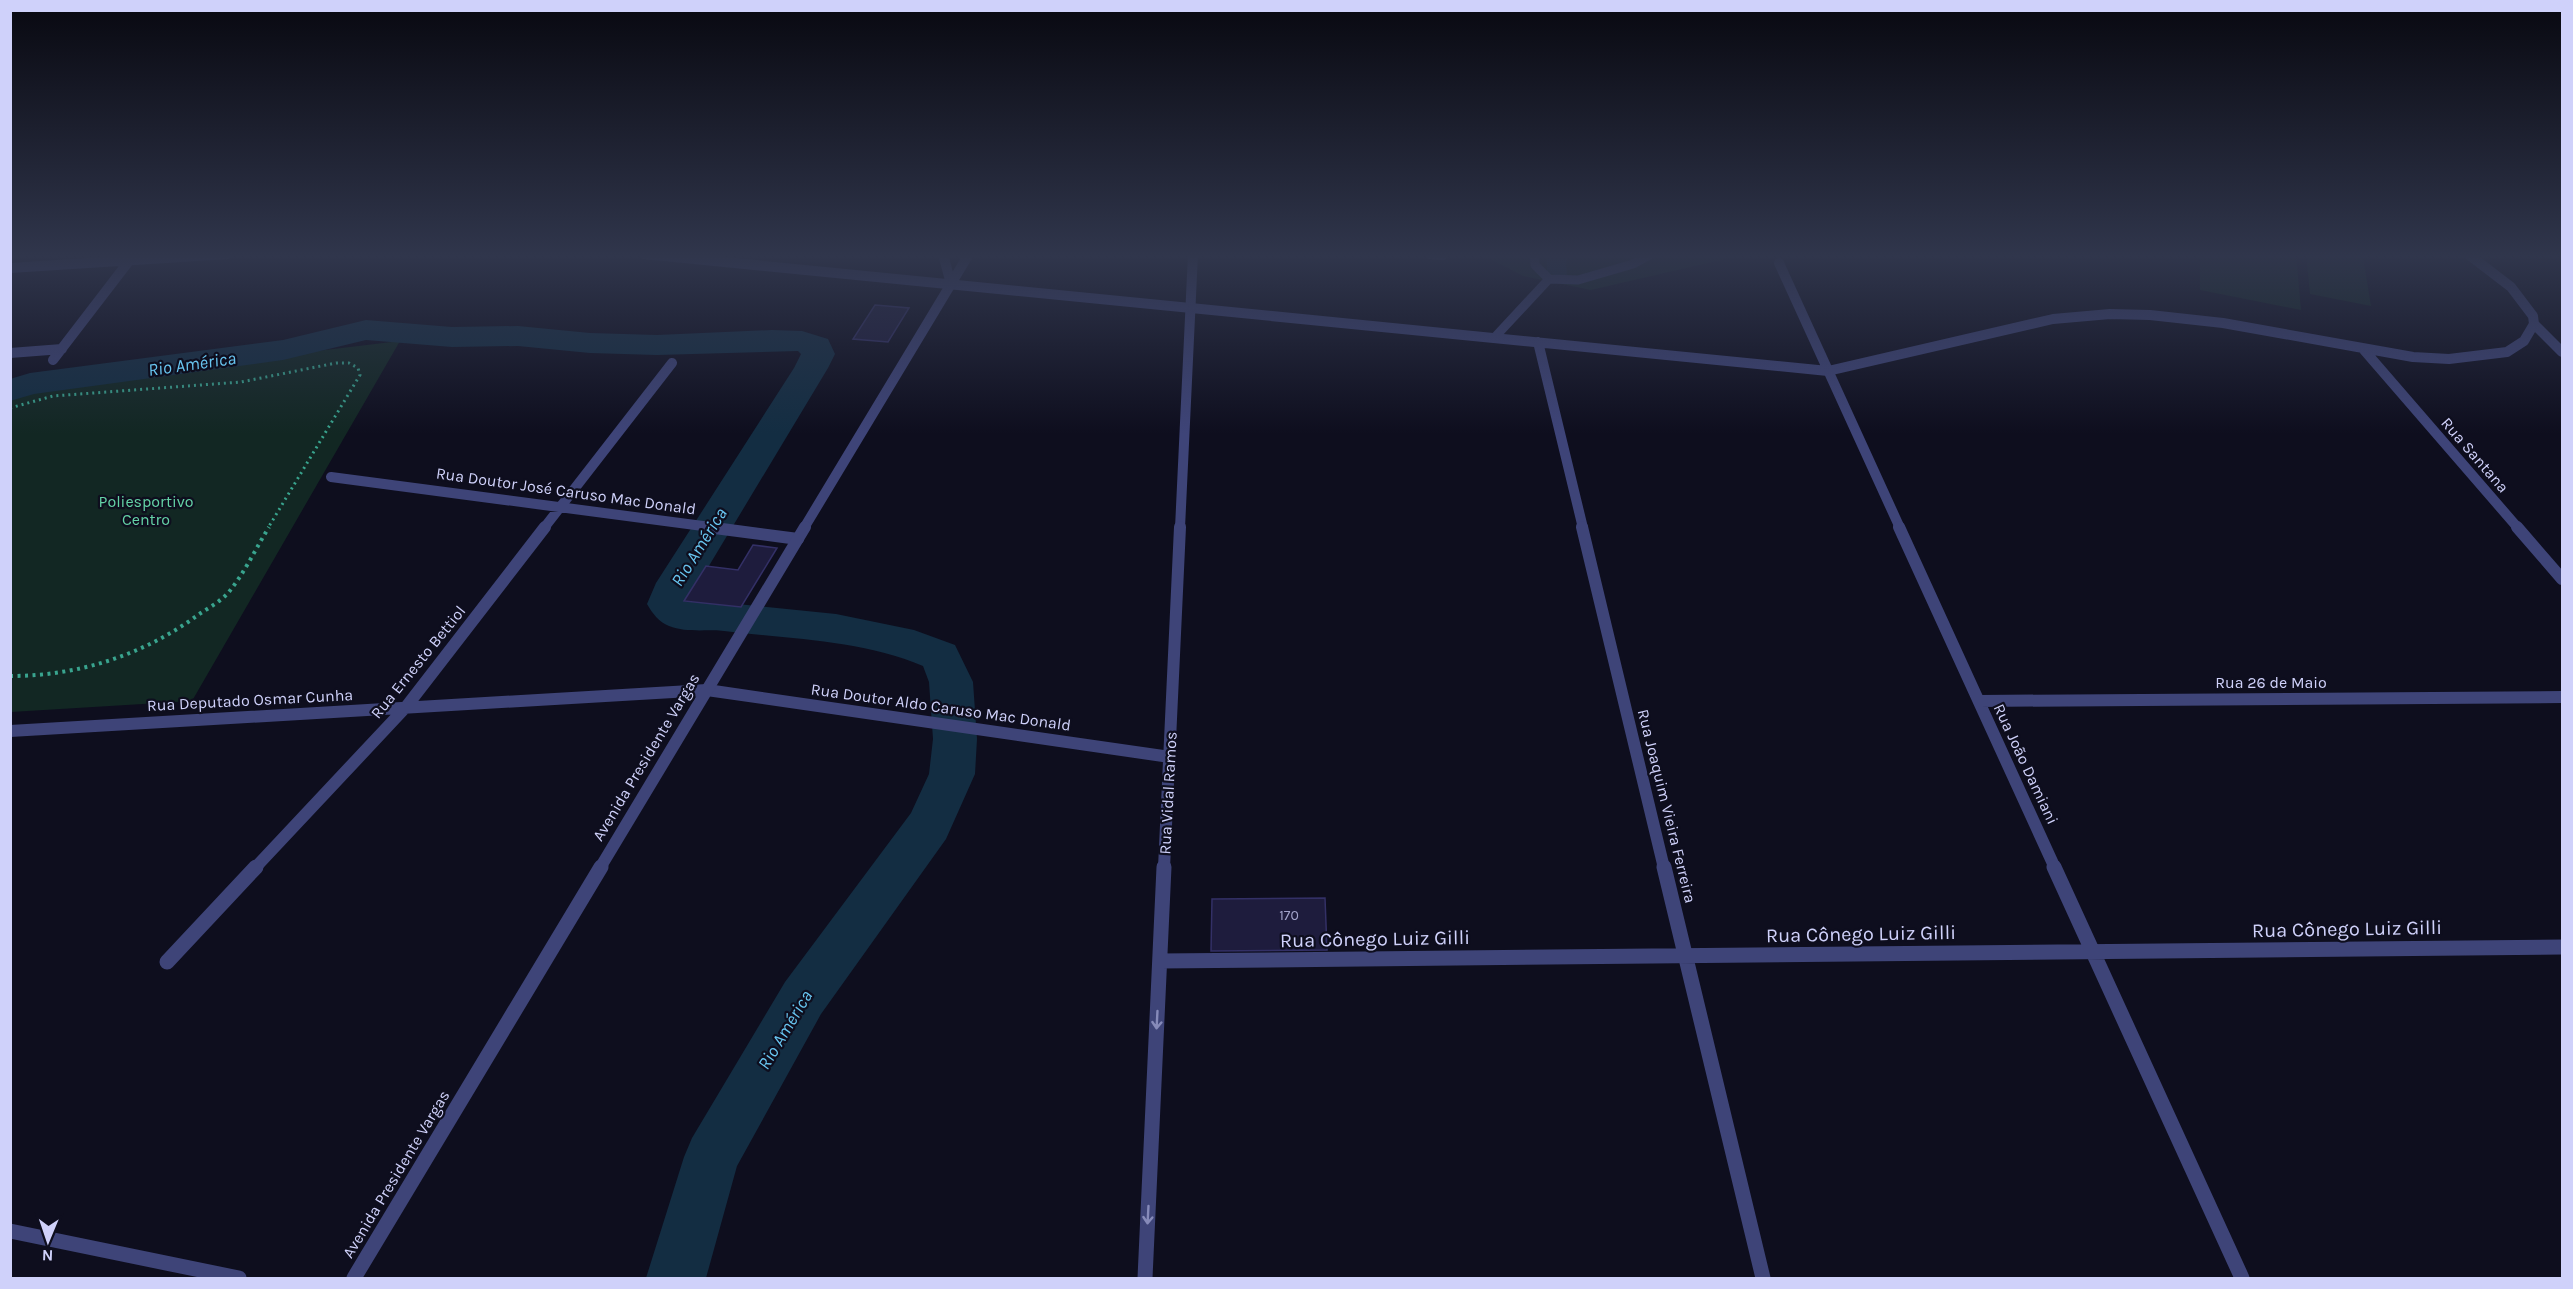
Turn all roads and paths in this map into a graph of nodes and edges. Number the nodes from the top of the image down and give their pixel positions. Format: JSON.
{"nodes":[{"id":1,"x":89,"y":314,"type":"edge"},
{"id":2,"x":933,"y":314,"type":"edge"},
{"id":3,"x":1191,"y":314,"type":"edge"},
{"id":4,"x":1256,"y":314,"type":"edge"},
{"id":5,"x":1516,"y":314,"type":"edge"},
{"id":6,"x":1802,"y":314,"type":"edge"},
{"id":7,"x":2108,"y":314,"type":"edge"},
{"id":8,"x":2113,"y":314,"type":"edge"},
{"id":9,"x":2532,"y":314,"type":"edge"},
{"id":10,"x":2534,"y":324,"type":"junction"},
{"id":11,"x":1495,"y":337,"type":"junction"},
{"id":12,"x":1538,"y":342,"type":"junction"},
{"id":13,"x":62,"y":349,"type":"junction"},
{"id":14,"x":2364,"y":350,"type":"junction"},
{"id":15,"x":2562,"y":352,"type":"edge"},
{"id":16,"x":10,"y":353,"type":"edge"},
{"id":17,"x":53,"y":360,"type":"dead end"},
{"id":18,"x":672,"y":363,"type":"dead end"},
{"id":19,"x":1828,"y":371,"type":"junction"},
{"id":20,"x":10,"y":408,"type":"edge"},
{"id":21,"x":331,"y":477,"type":"dead end"},
{"id":22,"x":561,"y":507,"type":"junction"},
{"id":23,"x":798,"y":539,"type":"junction"},
{"id":24,"x":2562,"y":579,"type":"edge"},
{"id":25,"x":10,"y":675,"type":"edge"},
{"id":26,"x":707,"y":690,"type":"junction"},
{"id":27,"x":2562,"y":697,"type":"edge"},
{"id":28,"x":1979,"y":701,"type":"junction"},
{"id":29,"x":406,"y":707,"type":"junction"},
{"id":30,"x":10,"y":731,"type":"edge"},
{"id":31,"x":1170,"y":757,"type":"junction"},
{"id":32,"x":2562,"y":946,"type":"edge"},
{"id":33,"x":2093,"y":951,"type":"junction"},
{"id":34,"x":1686,"y":956,"type":"junction"},
{"id":35,"x":1160,"y":961,"type":"junction"},
{"id":36,"x":167,"y":962,"type":"dead end"},
{"id":37,"x":10,"y":1231,"type":"edge"},
{"id":38,"x":239,"y":1278,"type":"edge"},
{"id":39,"x":354,"y":1278,"type":"edge"},
{"id":40,"x":1145,"y":1278,"type":"edge"},
{"id":41,"x":1763,"y":1278,"type":"edge"},
{"id":42,"x":2242,"y":1278,"type":"edge"}],
"edges":[{"from":1,"to":13,"type":"street"},
{"from":2,"to":23,"type":"street","name":"Avenida Presidente Vargas"},
{"from":3,"to":31,"type":"street","name":"Rua Vidal Ramos"},
{"from":4,"to":11,"type":"street"},
{"from":5,"to":11,"type":"lane"},
{"from":6,"to":19,"type":"street","name":"Rua João Damiani"},
{"from":7,"to":19,"type":"street"},
{"from":8,"to":14,"type":"street"},
{"from":9,"to":10,"type":"street"},
{"from":10,"to":14,"type":"street"},
{"from":10,"to":15,"type":"street"},
{"from":11,"to":12,"type":"street"},
{"from":12,"to":19,"type":"street"},
{"from":12,"to":34,"type":"street","name":"Rua Joaquim Vieira Ferreira"},
{"from":13,"to":16,"type":"street"},
{"from":13,"to":17,"type":"street"},
{"from":14,"to":24,"type":"street","name":"Rua Santana"},
{"from":18,"to":22,"type":"street","name":"Rua Ernesto Bettiol"},
{"from":19,"to":28,"type":"street","name":"Rua João Damiani"},
{"from":20,"to":25,"type":"path"},
{"from":21,"to":22,"type":"street","name":"Rua Doutor José Caruso Mac Donald"},
{"from":22,"to":23,"type":"street","name":"Rua Doutor José Caruso Mac Donald"},
{"from":22,"to":29,"type":"street","name":"Rua Ernesto Bettiol"},
{"from":23,"to":26,"type":"street","name":"Avenida Presidente Vargas"},
{"from":26,"to":29,"type":"street","name":"Rua Deputado Osmar Cunha"},
{"from":26,"to":31,"type":"street","name":"Rua Doutor Aldo Caruso Mac Donald"},
{"from":26,"to":39,"type":"street","name":"Avenida Presidente Vargas"},
{"from":27,"to":28,"type":"street","name":"Rua 26 de Maio"},
{"from":28,"to":33,"type":"street","name":"Rua João Damiani"},
{"from":29,"to":30,"type":"street","name":"Rua Deputado Osmar Cunha"},
{"from":29,"to":36,"type":"street","name":"Rua Ernesto Bettiol"},
{"from":31,"to":35,"type":"street","name":"Rua Vidal Ramos"},
{"from":32,"to":33,"type":"street","name":"Rua Cônego Luiz Gilli"},
{"from":33,"to":34,"type":"street","name":"Rua Cônego Luiz Gilli"},
{"from":33,"to":42,"type":"street","name":"Rua João Damiani"},
{"from":34,"to":35,"type":"street","name":"Rua Cônego Luiz Gilli"},
{"from":34,"to":41,"type":"street","name":"Rua Joaquim Vieira Ferreira"},
{"from":35,"to":40,"type":"street","name":"Rua Vidal Ramos","one_way":true},
{"from":37,"to":38,"type":"street"}]}
